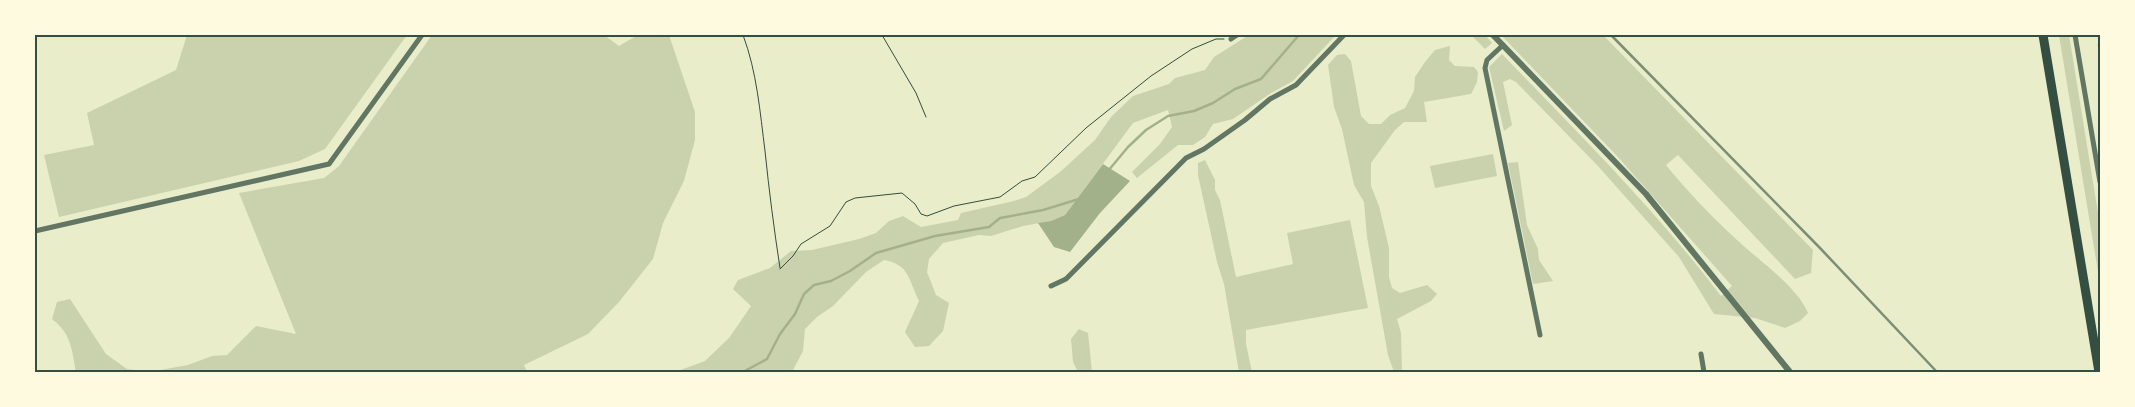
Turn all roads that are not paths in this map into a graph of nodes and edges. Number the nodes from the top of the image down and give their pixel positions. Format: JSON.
{"nodes":[{"id":1,"x":422,"y":35,"type":"edge"},
{"id":2,"x":1237,"y":35,"type":"edge"},
{"id":3,"x":1344,"y":35,"type":"edge"},
{"id":4,"x":1494,"y":35,"type":"edge"},
{"id":5,"x":2043,"y":35,"type":"edge"},
{"id":6,"x":2075,"y":35,"type":"edge"},
{"id":7,"x":1231,"y":39,"type":"road end"},
{"id":8,"x":1503,"y":45,"type":"junction"},
{"id":9,"x":2099,"y":45,"type":"edge"},
{"id":10,"x":2100,"y":51,"type":"edge"},
{"id":11,"x":2100,"y":182,"type":"edge"},
{"id":12,"x":35,"y":231,"type":"edge"},
{"id":13,"x":1051,"y":286,"type":"dead end"},
{"id":14,"x":1540,"y":335,"type":"dead end"},
{"id":15,"x":1701,"y":354,"type":"dead end"},
{"id":16,"x":1704,"y":372,"type":"edge"},
{"id":17,"x":1790,"y":372,"type":"edge"},
{"id":18,"x":2100,"y":372,"type":"edge"}],
"edges":[{"from":1,"to":12,"type":"street"},
{"from":2,"to":7,"type":"street"},
{"from":3,"to":13,"type":"street"},
{"from":4,"to":8,"type":"street"},
{"from":5,"to":18,"type":"highway"},
{"from":6,"to":11,"type":"street"},
{"from":8,"to":14,"type":"street"},
{"from":8,"to":17,"type":"street"},
{"from":9,"to":10,"type":"lane"},
{"from":15,"to":16,"type":"street"}]}
